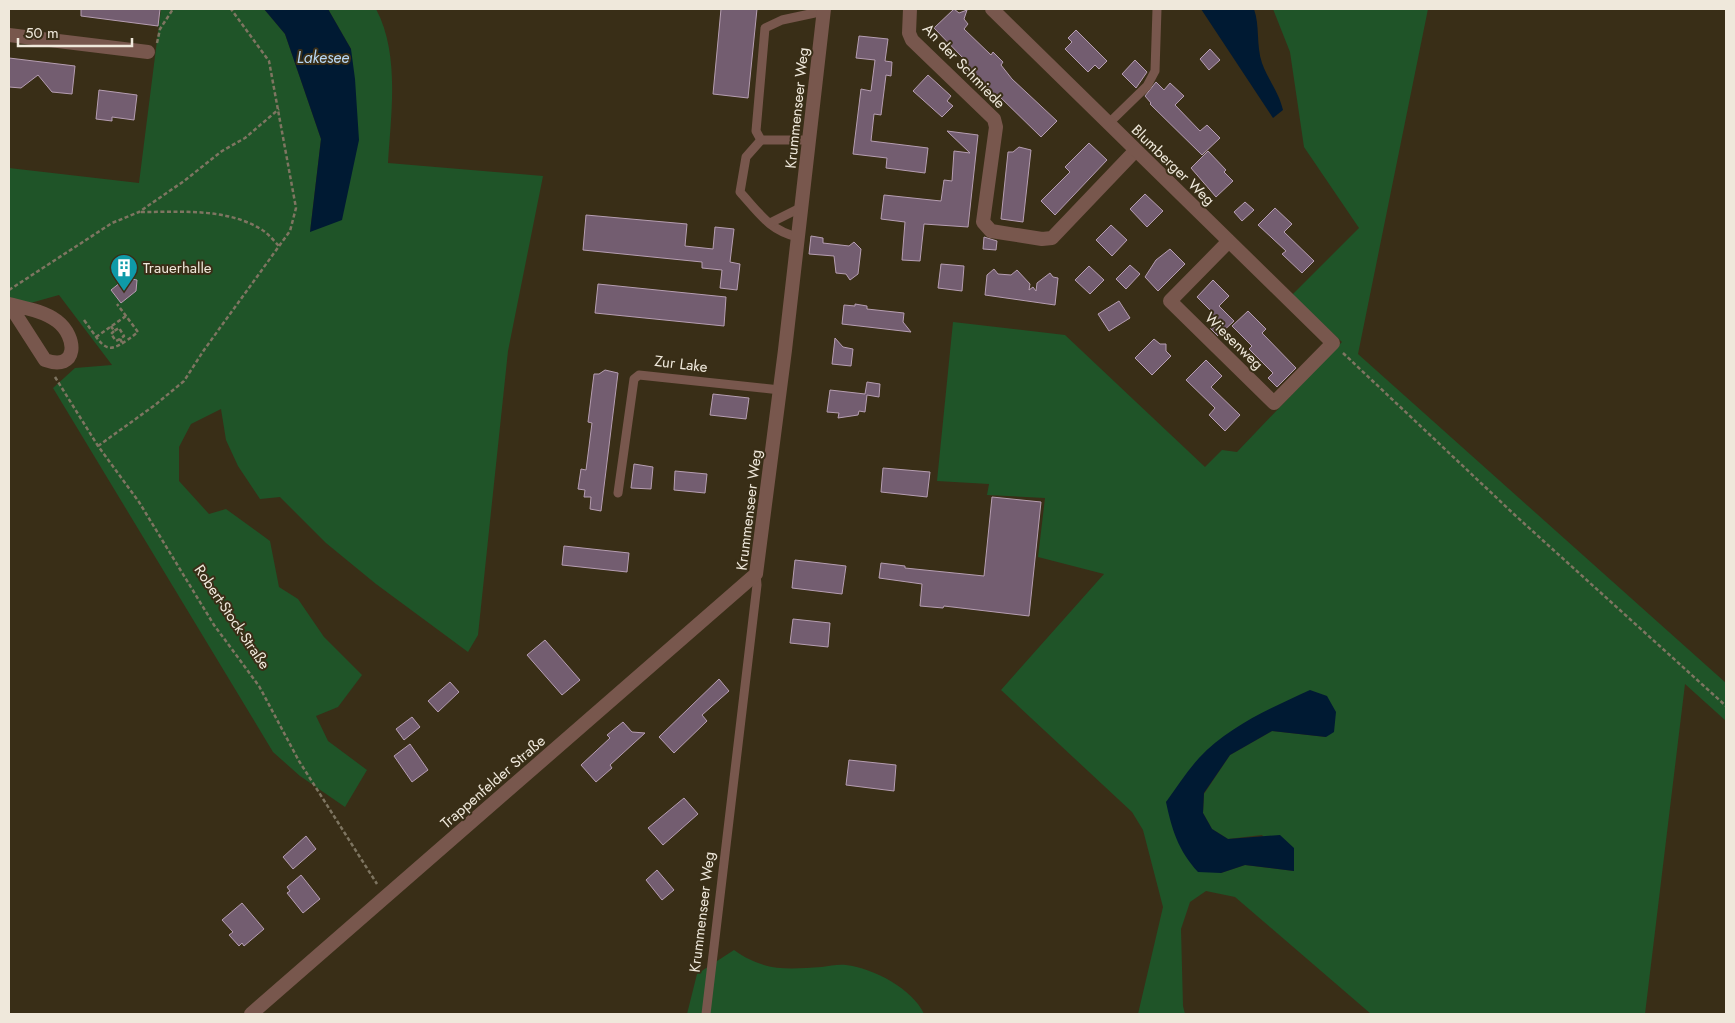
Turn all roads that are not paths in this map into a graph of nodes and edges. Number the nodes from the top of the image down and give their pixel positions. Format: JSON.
{"nodes":[{"id":1,"x":910,"y":9,"type":"edge"},
{"id":2,"x":992,"y":9,"type":"edge"},
{"id":3,"x":1157,"y":9,"type":"edge"},
{"id":4,"x":824,"y":10,"type":"edge"},
{"id":5,"x":9,"y":35,"type":"edge"},
{"id":6,"x":148,"y":52,"type":"dead end"},
{"id":7,"x":1108,"y":124,"type":"junction"},
{"id":8,"x":761,"y":140,"type":"junction"},
{"id":9,"x":809,"y":140,"type":"junction"},
{"id":10,"x":1135,"y":151,"type":"junction"},
{"id":11,"x":802,"y":207,"type":"junction"},
{"id":12,"x":770,"y":223,"type":"junction"},
{"id":13,"x":798,"y":237,"type":"junction"},
{"id":14,"x":1228,"y":242,"type":"junction"},
{"id":15,"x":9,"y":304,"type":"edge"},
{"id":16,"x":1333,"y":343,"type":"joint"},
{"id":17,"x":780,"y":390,"type":"junction"},
{"id":18,"x":618,"y":493,"type":"dead end"},
{"id":19,"x":756,"y":574,"type":"junction"},
{"id":20,"x":251,"y":1014,"type":"edge"},
{"id":21,"x":706,"y":1014,"type":"edge"}],
"edges":[{"from":1,"to":10,"type":"street","name":"An der Schmiede"},
{"from":2,"to":7,"type":"street","name":"Blumberger Weg"},
{"from":3,"to":7,"type":"lane"},
{"from":4,"to":8,"type":"lane"},
{"from":4,"to":9,"type":"street","name":"Krummenseer Weg"},
{"from":5,"to":6,"type":"street"},
{"from":7,"to":10,"type":"street","name":"Blumberger Weg"},
{"from":8,"to":9,"type":"lane"},
{"from":8,"to":12,"type":"lane"},
{"from":9,"to":11,"type":"street","name":"Krummenseer Weg"},
{"from":10,"to":14,"type":"street","name":"Blumberger Weg"},
{"from":11,"to":12,"type":"lane"},
{"from":11,"to":13,"type":"street","name":"Krummenseer Weg"},
{"from":12,"to":13,"type":"lane"},
{"from":13,"to":17,"type":"street","name":"Krummenseer Weg"},
{"from":14,"to":16,"type":"street","name":"Blumberger Weg"},
{"from":14,"to":16,"type":"street","name":"Wiesenweg"},
{"from":15,"to":15,"type":"street"},
{"from":17,"to":18,"type":"lane","name":"Zur Lake"},
{"from":17,"to":19,"type":"street","name":"Krummenseer Weg"},
{"from":19,"to":20,"type":"street","name":"Trappenfelder Straße"},
{"from":19,"to":21,"type":"lane","name":"Krummenseer Weg"}]}
